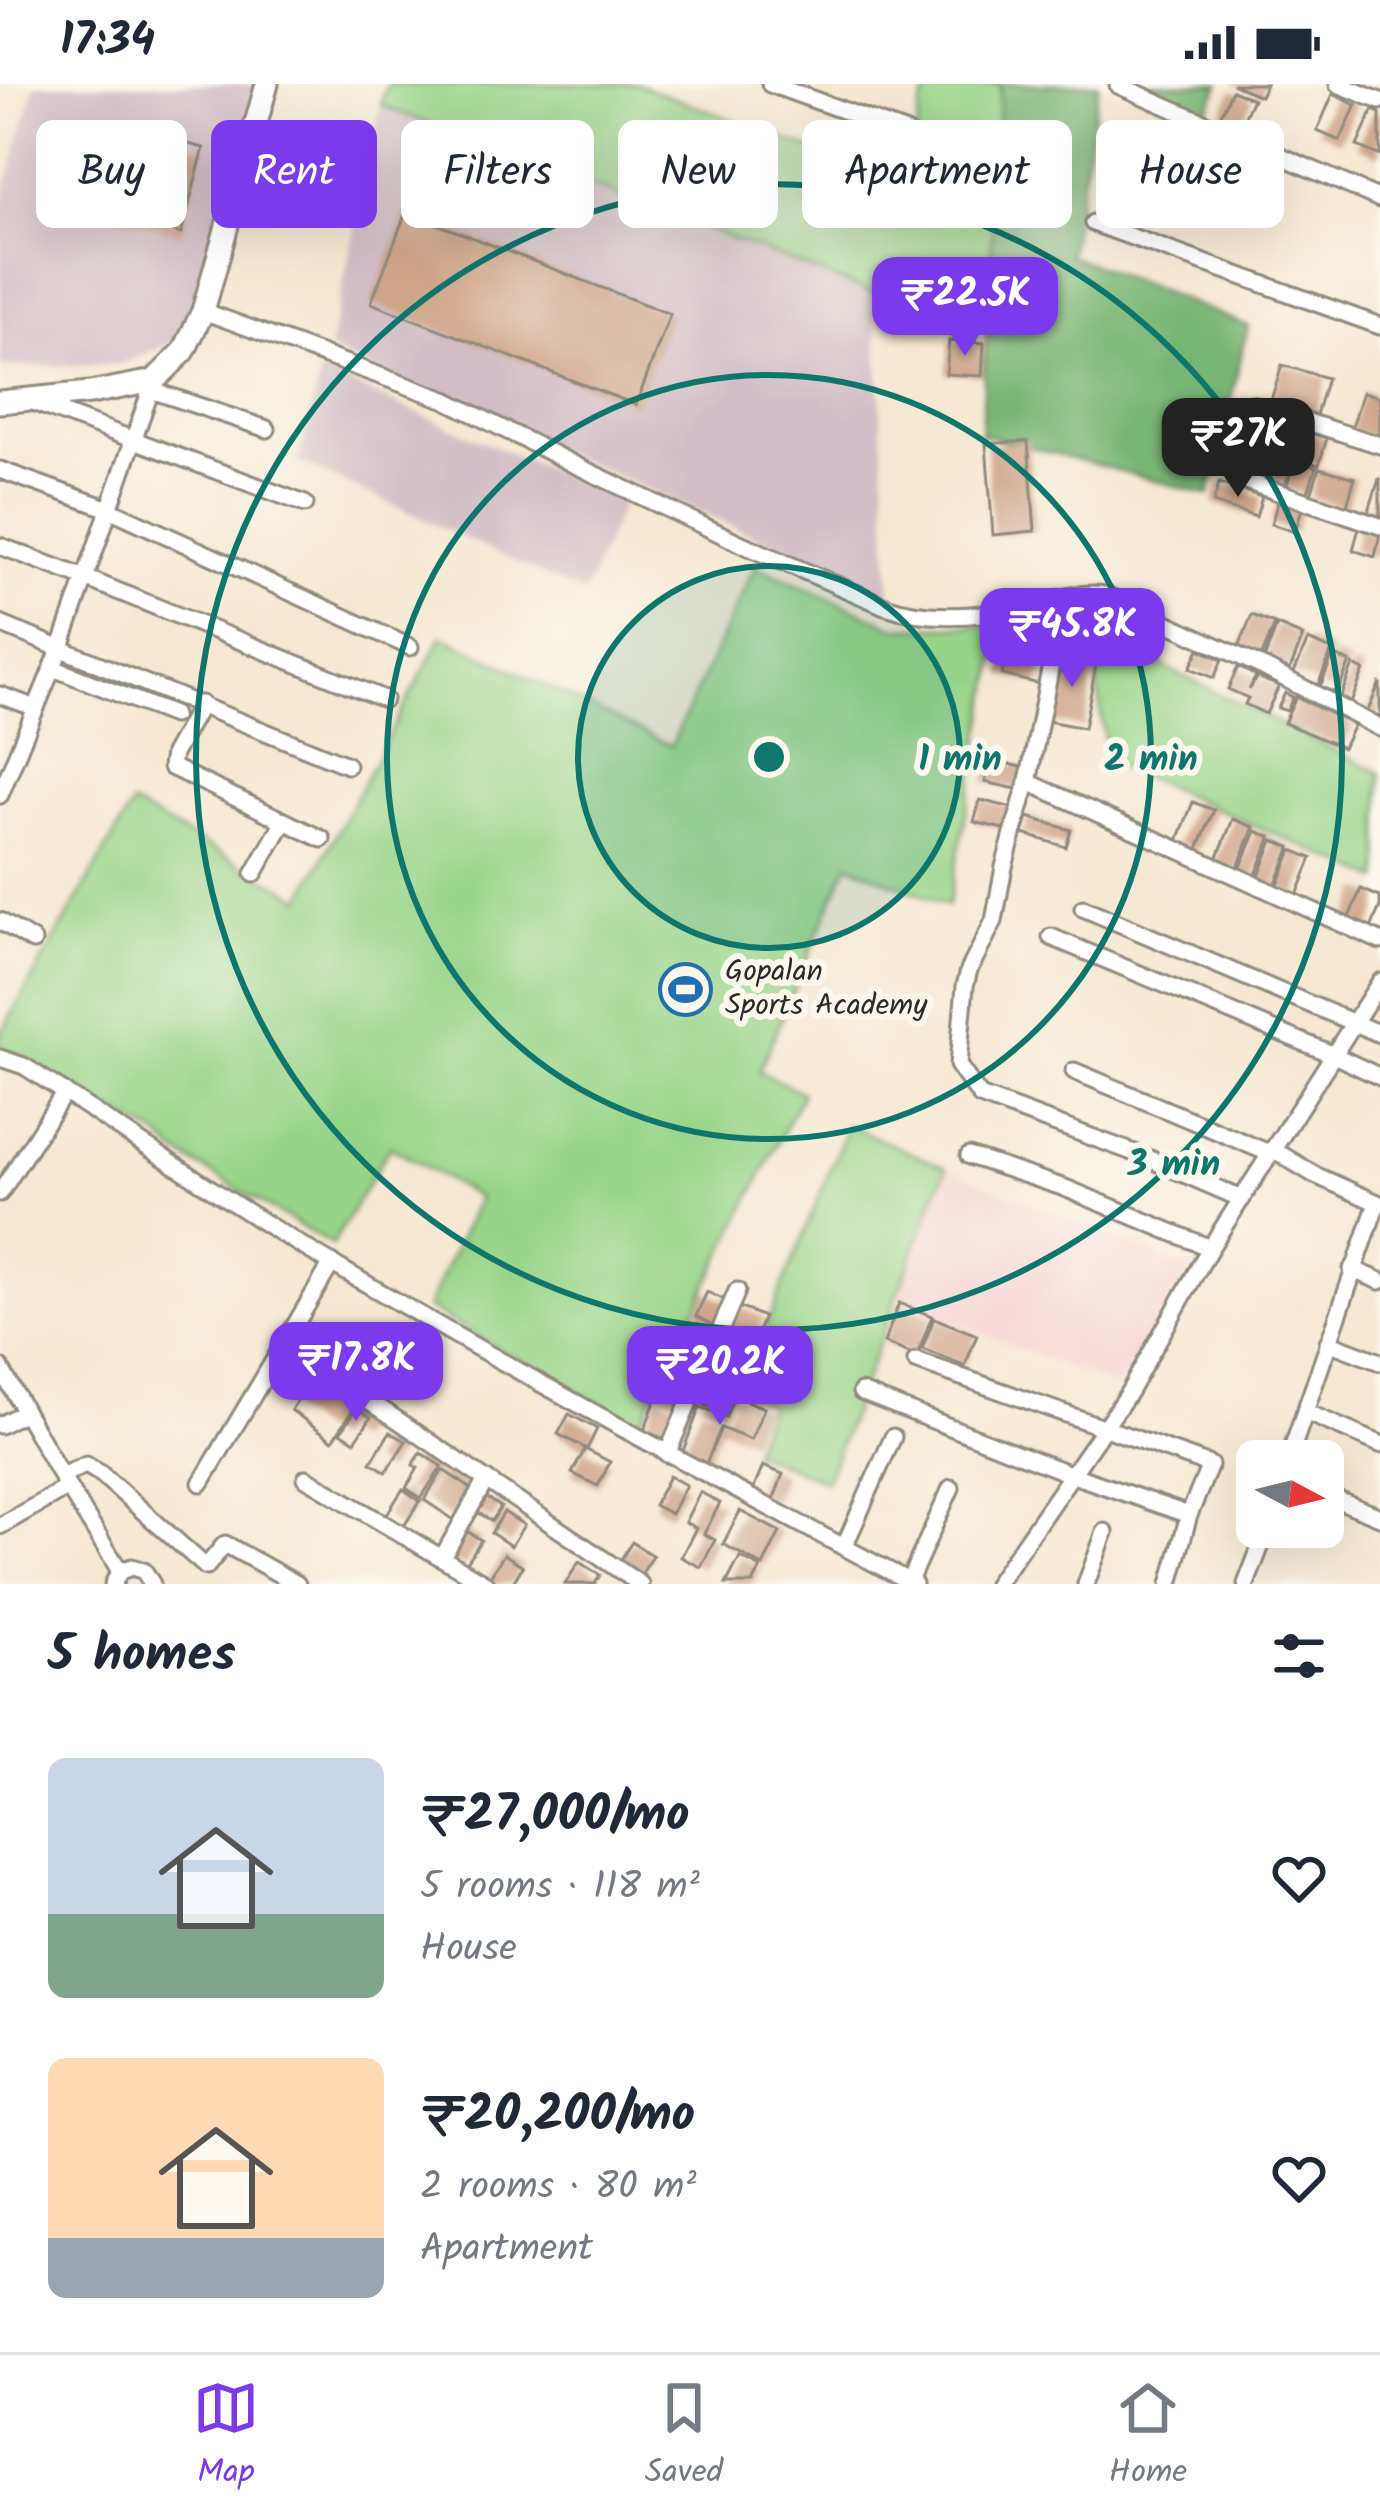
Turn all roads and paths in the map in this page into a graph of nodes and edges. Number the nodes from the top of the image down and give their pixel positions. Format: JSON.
{"nodes":[{"id":1,"x":268,"y":84,"type":"edge"},
{"id":2,"x":770,"y":84,"type":"edge"},
{"id":3,"x":1338,"y":84,"type":"edge"},
{"id":4,"x":1118,"y":86,"type":"edge"},
{"id":5,"x":1380,"y":101,"type":"edge"},
{"id":6,"x":870,"y":120,"type":"edge"},
{"id":7,"x":1380,"y":199,"type":"edge"},
{"id":8,"x":1094,"y":223,"type":"dead end"},
{"id":9,"x":203,"y":310,"type":"junction"},
{"id":10,"x":1380,"y":326,"type":"edge"},
{"id":11,"x":152,"y":386,"type":"junction"},
{"id":12,"x":27,"y":400,"type":"junction"},
{"id":13,"x":0,"y":402,"type":"edge"},
{"id":14,"x":1251,"y":404,"type":"dead end"},
{"id":15,"x":267,"y":429,"type":"dead end"},
{"id":16,"x":134,"y":439,"type":"junction"},
{"id":17,"x":1380,"y":446,"type":"edge"},
{"id":18,"x":0,"y":470,"type":"edge"},
{"id":19,"x":1236,"y":478,"type":"dead end"},
{"id":20,"x":305,"y":504,"type":"dead end"},
{"id":21,"x":109,"y":509,"type":"junction"},
{"id":22,"x":1380,"y":526,"type":"edge"},
{"id":23,"x":0,"y":546,"type":"edge"},
{"id":24,"x":86,"y":578,"type":"junction"},
{"id":25,"x":1045,"y":602,"type":"junction"},
{"id":26,"x":0,"y":624,"type":"edge"},
{"id":27,"x":410,"y":646,"type":"dead end"},
{"id":28,"x":62,"y":647,"type":"junction"},
{"id":29,"x":52,"y":668,"type":"junction"},
{"id":30,"x":0,"y":694,"type":"edge"},
{"id":31,"x":384,"y":699,"type":"dead end"},
{"id":32,"x":201,"y":704,"type":"junction"},
{"id":33,"x":36,"y":708,"type":"junction"},
{"id":34,"x":173,"y":715,"type":"dead end"},
{"id":35,"x":1380,"y":728,"type":"edge"},
{"id":36,"x":347,"y":765,"type":"dead end"},
{"id":37,"x":5,"y":768,"type":"edge"},
{"id":38,"x":1030,"y":772,"type":"junction"},
{"id":39,"x":0,"y":794,"type":"edge"},
{"id":40,"x":284,"y":821,"type":"junction"},
{"id":41,"x":322,"y":838,"type":"dead end"},
{"id":42,"x":254,"y":874,"type":"dead end"},
{"id":43,"x":1083,"y":908,"type":"dead end"},
{"id":44,"x":0,"y":921,"type":"edge"},
{"id":45,"x":1051,"y":938,"type":"dead end"},
{"id":46,"x":33,"y":941,"type":"dead end"},
{"id":47,"x":1380,"y":941,"type":"edge"},
{"id":48,"x":1380,"y":982,"type":"edge"},
{"id":49,"x":1355,"y":1023,"type":"junction"},
{"id":50,"x":1380,"y":1034,"type":"edge"},
{"id":51,"x":1334,"y":1055,"type":"junction"},
{"id":52,"x":0,"y":1058,"type":"edge"},
{"id":53,"x":1074,"y":1071,"type":"dead end"},
{"id":54,"x":1380,"y":1077,"type":"edge"},
{"id":55,"x":65,"y":1092,"type":"junction"},
{"id":56,"x":1271,"y":1151,"type":"junction"},
{"id":57,"x":969,"y":1156,"type":"dead end"},
{"id":58,"x":0,"y":1192,"type":"edge"},
{"id":59,"x":1242,"y":1199,"type":"junction"},
{"id":60,"x":1378,"y":1203,"type":"edge"},
{"id":61,"x":1210,"y":1248,"type":"junction"},
{"id":62,"x":332,"y":1263,"type":"junction"},
{"id":63,"x":1352,"y":1270,"type":"junction"},
{"id":64,"x":1380,"y":1281,"type":"edge"},
{"id":65,"x":737,"y":1291,"type":"dead end"},
{"id":66,"x":1328,"y":1342,"type":"junction"},
{"id":67,"x":309,"y":1360,"type":"dead end"},
{"id":68,"x":916,"y":1361,"type":"dead end"},
{"id":69,"x":1380,"y":1362,"type":"edge"},
{"id":70,"x":0,"y":1367,"type":"edge"},
{"id":71,"x":861,"y":1392,"type":"dead end"},
{"id":72,"x":25,"y":1412,"type":"junction"},
{"id":73,"x":1305,"y":1412,"type":"junction"},
{"id":74,"x":0,"y":1425,"type":"edge"},
{"id":75,"x":1105,"y":1428,"type":"junction"},
{"id":76,"x":893,"y":1437,"type":"dead end"},
{"id":77,"x":1295,"y":1440,"type":"edge"},
{"id":78,"x":1380,"y":1444,"type":"edge"},
{"id":79,"x":667,"y":1454,"type":"junction"},
{"id":80,"x":1070,"y":1474,"type":"junction"},
{"id":81,"x":306,"y":1478,"type":"dead end"},
{"id":82,"x":486,"y":1480,"type":"junction"},
{"id":83,"x":64,"y":1482,"type":"junction"},
{"id":84,"x":201,"y":1483,"type":"dead end"},
{"id":85,"x":951,"y":1488,"type":"dead end"},
{"id":86,"x":1344,"y":1502,"type":"edge"},
{"id":87,"x":1189,"y":1515,"type":"junction"},
{"id":88,"x":1380,"y":1517,"type":"edge"},
{"id":89,"x":0,"y":1526,"type":"edge"},
{"id":90,"x":1106,"y":1532,"type":"dead end"},
{"id":91,"x":844,"y":1547,"type":"junction"},
{"id":92,"x":1260,"y":1548,"type":"edge"},
{"id":93,"x":442,"y":1558,"type":"junction"},
{"id":94,"x":117,"y":1578,"type":"edge"},
{"id":95,"x":911,"y":1583,"type":"edge"},
{"id":96,"x":152,"y":1584,"type":"edge"},
{"id":97,"x":297,"y":1584,"type":"edge"},
{"id":98,"x":486,"y":1584,"type":"edge"},
{"id":99,"x":640,"y":1584,"type":"edge"},
{"id":100,"x":996,"y":1584,"type":"edge"},
{"id":101,"x":1086,"y":1584,"type":"edge"},
{"id":102,"x":1170,"y":1584,"type":"edge"},
{"id":103,"x":1246,"y":1584,"type":"edge"}],
"edges":[{"from":1,"to":9,"type":"street"},
{"from":2,"to":6,"type":"street"},
{"from":3,"to":5,"type":"street"},
{"from":4,"to":7,"type":"street"},
{"from":8,"to":10,"type":"street"},
{"from":9,"to":11,"type":"street"},
{"from":9,"to":25,"type":"street"},
{"from":11,"to":12,"type":"street"},
{"from":11,"to":15,"type":"street"},
{"from":11,"to":16,"type":"street"},
{"from":12,"to":13,"type":"street"},
{"from":12,"to":16,"type":"street"},
{"from":14,"to":17,"type":"street"},
{"from":16,"to":20,"type":"street"},
{"from":16,"to":21,"type":"street"},
{"from":18,"to":21,"type":"street"},
{"from":19,"to":22,"type":"street"},
{"from":21,"to":24,"type":"street"},
{"from":21,"to":27,"type":"street"},
{"from":23,"to":24,"type":"street"},
{"from":24,"to":28,"type":"street"},
{"from":24,"to":31,"type":"street"},
{"from":25,"to":35,"type":"street"},
{"from":25,"to":38,"type":"street"},
{"from":26,"to":28,"type":"street"},
{"from":28,"to":29,"type":"street"},
{"from":28,"to":32,"type":"street"},
{"from":29,"to":33,"type":"street"},
{"from":29,"to":34,"type":"street"},
{"from":30,"to":33,"type":"street"},
{"from":32,"to":36,"type":"street"},
{"from":32,"to":40,"type":"street"},
{"from":33,"to":37,"type":"street"},
{"from":37,"to":39,"type":"street"},
{"from":38,"to":47,"type":"street"},
{"from":38,"to":59,"type":"street"},
{"from":40,"to":41,"type":"street"},
{"from":40,"to":42,"type":"street"},
{"from":43,"to":49,"type":"street"},
{"from":44,"to":46,"type":"street"},
{"from":45,"to":51,"type":"street"},
{"from":48,"to":49,"type":"street"},
{"from":49,"to":50,"type":"street"},
{"from":49,"to":51,"type":"street"},
{"from":51,"to":54,"type":"street"},
{"from":51,"to":56,"type":"street"},
{"from":52,"to":55,"type":"street"},
{"from":53,"to":56,"type":"street"},
{"from":55,"to":58,"type":"street"},
{"from":55,"to":62,"type":"street"},
{"from":56,"to":59,"type":"street"},
{"from":56,"to":60,"type":"street"},
{"from":57,"to":61,"type":"street"},
{"from":59,"to":61,"type":"street"},
{"from":60,"to":63,"type":"street"},
{"from":61,"to":75,"type":"street"},
{"from":62,"to":79,"type":"street"},
{"from":62,"to":84,"type":"street"},
{"from":63,"to":64,"type":"street"},
{"from":63,"to":66,"type":"street"},
{"from":65,"to":79,"type":"street"},
{"from":66,"to":69,"type":"street"},
{"from":66,"to":73,"type":"street"},
{"from":67,"to":82,"type":"street"},
{"from":68,"to":75,"type":"street"},
{"from":70,"to":72,"type":"street"},
{"from":71,"to":80,"type":"street"},
{"from":72,"to":74,"type":"street"},
{"from":72,"to":83,"type":"street"},
{"from":73,"to":77,"type":"street"},
{"from":73,"to":78,"type":"street"},
{"from":75,"to":80,"type":"street"},
{"from":75,"to":87,"type":"street"},
{"from":76,"to":91,"type":"street"},
{"from":79,"to":91,"type":"street"},
{"from":80,"to":87,"type":"street"},
{"from":80,"to":100,"type":"street"},
{"from":81,"to":93,"type":"street"},
{"from":82,"to":93,"type":"street"},
{"from":82,"to":99,"type":"street"},
{"from":83,"to":89,"type":"street"},
{"from":83,"to":94,"type":"street"},
{"from":83,"to":97,"type":"street"},
{"from":85,"to":95,"type":"street"},
{"from":86,"to":88,"type":"street"},
{"from":87,"to":102,"type":"street"},
{"from":90,"to":101,"type":"street"},
{"from":91,"to":95,"type":"street"},
{"from":92,"to":103,"type":"street"},
{"from":93,"to":98,"type":"street"},
{"from":94,"to":96,"type":"street"}]}
